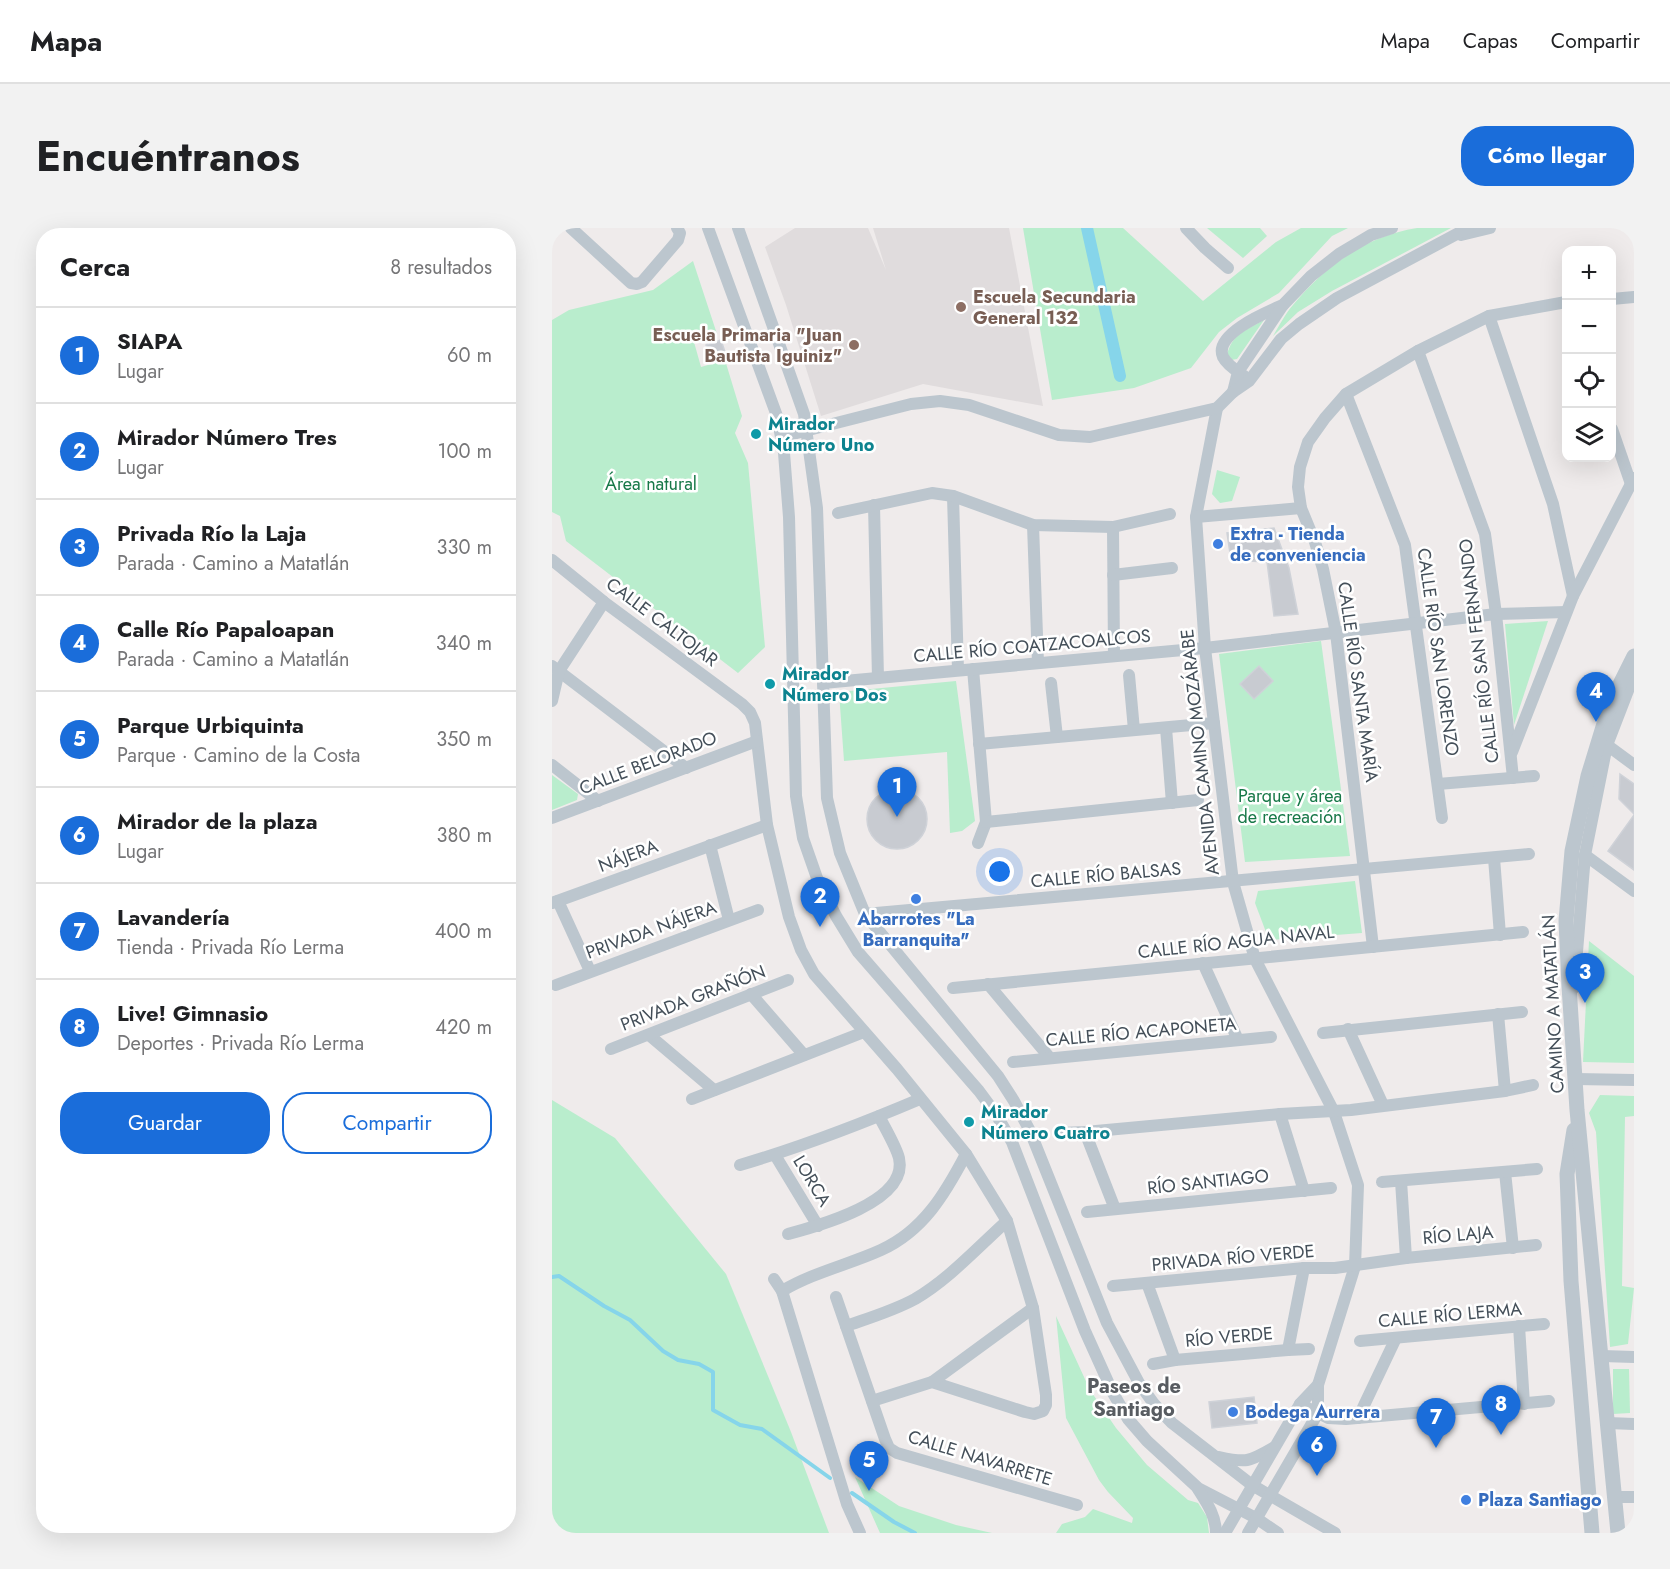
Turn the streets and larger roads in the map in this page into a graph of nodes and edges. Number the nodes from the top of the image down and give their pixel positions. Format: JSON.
{"nodes":[{"id":1,"x":572,"y":228,"type":"edge"},
{"id":2,"x":677,"y":228,"type":"edge"},
{"id":3,"x":708,"y":228,"type":"edge"},
{"id":4,"x":738,"y":228,"type":"edge"},
{"id":5,"x":1186,"y":228,"type":"edge"},
{"id":6,"x":1392,"y":228,"type":"edge"},
{"id":7,"x":1468,"y":228,"type":"edge"},
{"id":8,"x":1490,"y":228,"type":"edge"},
{"id":9,"x":1454,"y":237,"type":"junction"},
{"id":10,"x":1228,"y":268,"type":"dead end"},
{"id":11,"x":1634,"y":297,"type":"edge"},
{"id":12,"x":1616,"y":299,"type":"edge"},
{"id":13,"x":1562,"y":303,"type":"edge"},
{"id":14,"x":1283,"y":305,"type":"junction"},
{"id":15,"x":1489,"y":316,"type":"junction"},
{"id":16,"x":1418,"y":351,"type":"junction"},
{"id":17,"x":1238,"y":372,"type":"junction"},
{"id":18,"x":1249,"y":381,"type":"junction"},
{"id":19,"x":1233,"y":392,"type":"junction"},
{"id":20,"x":1346,"y":394,"type":"junction"},
{"id":21,"x":1217,"y":408,"type":"junction"},
{"id":22,"x":806,"y":430,"type":"junction"},
{"id":23,"x":781,"y":437,"type":"junction"},
{"id":24,"x":1616,"y":441,"type":"edge"},
{"id":25,"x":1632,"y":481,"type":"edge"},
{"id":26,"x":953,"y":496,"type":"junction"},
{"id":27,"x":874,"y":506,"type":"junction"},
{"id":28,"x":1301,"y":508,"type":"junction"},
{"id":29,"x":838,"y":513,"type":"dead end"},
{"id":30,"x":1170,"y":513,"type":"dead end"},
{"id":31,"x":1196,"y":517,"type":"junction"},
{"id":32,"x":1033,"y":525,"type":"junction"},
{"id":33,"x":1113,"y":527,"type":"junction"},
{"id":34,"x":552,"y":560,"type":"edge"},
{"id":35,"x":1172,"y":568,"type":"dead end"},
{"id":36,"x":1113,"y":575,"type":"junction"},
{"id":37,"x":1573,"y":596,"type":"junction"},
{"id":38,"x":604,"y":602,"type":"junction"},
{"id":39,"x":1566,"y":612,"type":"junction"},
{"id":40,"x":1496,"y":614,"type":"junction"},
{"id":41,"x":1417,"y":624,"type":"junction"},
{"id":42,"x":1336,"y":633,"type":"junction"},
{"id":43,"x":1205,"y":648,"type":"junction"},
{"id":44,"x":1114,"y":656,"type":"junction"},
{"id":45,"x":1634,"y":656,"type":"edge"},
{"id":46,"x":1038,"y":663,"type":"junction"},
{"id":47,"x":555,"y":669,"type":"edge"},
{"id":48,"x":973,"y":669,"type":"junction"},
{"id":49,"x":958,"y":670,"type":"junction"},
{"id":50,"x":1129,"y":675,"type":"dead end"},
{"id":51,"x":1634,"y":675,"type":"edge"},
{"id":52,"x":878,"y":678,"type":"junction"},
{"id":53,"x":823,"y":683,"type":"junction"},
{"id":54,"x":1051,"y":683,"type":"dead end"},
{"id":55,"x":552,"y":701,"type":"edge"},
{"id":56,"x":1214,"y":723,"type":"junction"},
{"id":57,"x":1166,"y":728,"type":"junction"},
{"id":58,"x":1134,"y":730,"type":"junction"},
{"id":59,"x":1057,"y":737,"type":"junction"},
{"id":60,"x":757,"y":741,"type":"junction"},
{"id":61,"x":979,"y":744,"type":"junction"},
{"id":62,"x":1607,"y":745,"type":"junction"},
{"id":63,"x":1510,"y":756,"type":"junction"},
{"id":64,"x":552,"y":765,"type":"edge"},
{"id":65,"x":1634,"y":765,"type":"edge"},
{"id":66,"x":686,"y":768,"type":"junction"},
{"id":67,"x":1534,"y":776,"type":"dead end"},
{"id":68,"x":1513,"y":778,"type":"junction"},
{"id":69,"x":1438,"y":784,"type":"junction"},
{"id":70,"x":1198,"y":800,"type":"dead end"},
{"id":71,"x":598,"y":801,"type":"junction"},
{"id":72,"x":1172,"y":803,"type":"junction"},
{"id":73,"x":552,"y":818,"type":"edge"},
{"id":74,"x":1442,"y":818,"type":"dead end"},
{"id":75,"x":986,"y":822,"type":"junction"},
{"id":76,"x":767,"y":825,"type":"junction"},
{"id":77,"x":978,"y":843,"type":"dead end"},
{"id":78,"x":710,"y":845,"type":"junction"},
{"id":79,"x":1529,"y":854,"type":"dead end"},
{"id":80,"x":1585,"y":855,"type":"junction"},
{"id":81,"x":1494,"y":858,"type":"junction"},
{"id":82,"x":1364,"y":870,"type":"junction"},
{"id":83,"x":1233,"y":882,"type":"junction"},
{"id":84,"x":1634,"y":891,"type":"edge"},
{"id":85,"x":555,"y":902,"type":"edge"},
{"id":86,"x":758,"y":910,"type":"dead end"},
{"id":87,"x":865,"y":914,"type":"junction"},
{"id":88,"x":729,"y":920,"type":"junction"},
{"id":89,"x":1523,"y":932,"type":"dead end"},
{"id":90,"x":1500,"y":935,"type":"junction"},
{"id":91,"x":1373,"y":947,"type":"junction"},
{"id":92,"x":1255,"y":958,"type":"junction"},
{"id":93,"x":1203,"y":963,"type":"junction"},
{"id":94,"x":590,"y":971,"type":"junction"},
{"id":95,"x":788,"y":980,"type":"dead end"},
{"id":96,"x":988,"y":984,"type":"junction"},
{"id":97,"x":556,"y":985,"type":"dead end"},
{"id":98,"x":953,"y":988,"type":"dead end"},
{"id":99,"x":751,"y":994,"type":"junction"},
{"id":100,"x":1522,"y":1012,"type":"dead end"},
{"id":101,"x":1498,"y":1014,"type":"junction"},
{"id":102,"x":1571,"y":1019,"type":"junction"},
{"id":103,"x":1348,"y":1029,"type":"junction"},
{"id":104,"x":864,"y":1032,"type":"junction"},
{"id":105,"x":1323,"y":1033,"type":"dead end"},
{"id":106,"x":649,"y":1035,"type":"junction"},
{"id":107,"x":1271,"y":1037,"type":"dead end"},
{"id":108,"x":1238,"y":1040,"type":"junction"},
{"id":109,"x":611,"y":1049,"type":"dead end"},
{"id":110,"x":804,"y":1055,"type":"junction"},
{"id":111,"x":1050,"y":1058,"type":"junction"},
{"id":112,"x":1013,"y":1062,"type":"dead end"},
{"id":113,"x":1576,"y":1079,"type":"junction"},
{"id":114,"x":1634,"y":1080,"type":"edge"},
{"id":115,"x":1533,"y":1085,"type":"dead end"},
{"id":116,"x":714,"y":1090,"type":"junction"},
{"id":117,"x":1505,"y":1091,"type":"junction"},
{"id":118,"x":920,"y":1099,"type":"junction"},
{"id":119,"x":692,"y":1100,"type":"dead end"},
{"id":120,"x":1383,"y":1105,"type":"junction"},
{"id":121,"x":1577,"y":1110,"type":"junction"},
{"id":122,"x":1334,"y":1112,"type":"junction"},
{"id":123,"x":1280,"y":1114,"type":"junction"},
{"id":124,"x":879,"y":1116,"type":"junction"},
{"id":125,"x":1085,"y":1132,"type":"junction"},
{"id":126,"x":1059,"y":1134,"type":"dead end"},
{"id":127,"x":966,"y":1154,"type":"junction"},
{"id":128,"x":775,"y":1155,"type":"junction"},
{"id":129,"x":740,"y":1166,"type":"dead end"},
{"id":130,"x":1537,"y":1169,"type":"dead end"},
{"id":131,"x":1505,"y":1172,"type":"junction"},
{"id":132,"x":1401,"y":1181,"type":"junction"},
{"id":133,"x":1382,"y":1182,"type":"dead end"},
{"id":134,"x":1331,"y":1188,"type":"dead end"},
{"id":135,"x":1304,"y":1191,"type":"junction"},
{"id":136,"x":1115,"y":1209,"type":"junction"},
{"id":137,"x":1087,"y":1212,"type":"dead end"},
{"id":138,"x":1007,"y":1221,"type":"junction"},
{"id":139,"x":818,"y":1226,"type":"junction"},
{"id":140,"x":788,"y":1234,"type":"dead end"},
{"id":141,"x":1536,"y":1245,"type":"dead end"},
{"id":142,"x":1513,"y":1248,"type":"junction"},
{"id":143,"x":1406,"y":1258,"type":"junction"},
{"id":144,"x":1355,"y":1266,"type":"junction"},
{"id":145,"x":1304,"y":1268,"type":"junction"},
{"id":146,"x":774,"y":1279,"type":"dead end"},
{"id":147,"x":1571,"y":1281,"type":"junction"},
{"id":148,"x":1146,"y":1283,"type":"junction"},
{"id":149,"x":1113,"y":1286,"type":"dead end"},
{"id":150,"x":782,"y":1291,"type":"junction"},
{"id":151,"x":836,"y":1297,"type":"dead end"},
{"id":152,"x":1033,"y":1308,"type":"junction"},
{"id":153,"x":1544,"y":1324,"type":"dead end"},
{"id":154,"x":846,"y":1326,"type":"junction"},
{"id":155,"x":1519,"y":1326,"type":"junction"},
{"id":156,"x":1600,"y":1335,"type":"junction"},
{"id":157,"x":1396,"y":1338,"type":"junction"},
{"id":158,"x":1360,"y":1341,"type":"dead end"},
{"id":159,"x":1310,"y":1349,"type":"dead end"},
{"id":160,"x":1288,"y":1350,"type":"junction"},
{"id":161,"x":1602,"y":1356,"type":"junction"},
{"id":162,"x":1634,"y":1357,"type":"edge"},
{"id":163,"x":1174,"y":1360,"type":"junction"},
{"id":164,"x":1153,"y":1364,"type":"dead end"},
{"id":165,"x":932,"y":1382,"type":"junction"},
{"id":166,"x":1318,"y":1385,"type":"junction"},
{"id":167,"x":872,"y":1401,"type":"junction"},
{"id":168,"x":1549,"y":1401,"type":"dead end"},
{"id":169,"x":1300,"y":1404,"type":"junction"},
{"id":170,"x":1524,"y":1404,"type":"junction"},
{"id":171,"x":1318,"y":1413,"type":"junction"},
{"id":172,"x":1358,"y":1418,"type":"junction"},
{"id":173,"x":1608,"y":1423,"type":"junction"},
{"id":174,"x":1634,"y":1424,"type":"edge"},
{"id":175,"x":1274,"y":1448,"type":"junction"},
{"id":176,"x":1215,"y":1456,"type":"junction"},
{"id":177,"x":1252,"y":1485,"type":"junction"},
{"id":178,"x":1198,"y":1488,"type":"junction"},
{"id":179,"x":1269,"y":1495,"type":"junction"},
{"id":180,"x":1614,"y":1497,"type":"junction"},
{"id":181,"x":1634,"y":1497,"type":"edge"},
{"id":182,"x":1077,"y":1505,"type":"dead end"},
{"id":183,"x":1238,"y":1509,"type":"junction"},
{"id":184,"x":1256,"y":1518,"type":"junction"},
{"id":185,"x":860,"y":1533,"type":"edge"},
{"id":186,"x":1216,"y":1533,"type":"edge"},
{"id":187,"x":1225,"y":1533,"type":"edge"},
{"id":188,"x":1248,"y":1533,"type":"edge"},
{"id":189,"x":1278,"y":1533,"type":"edge"},
{"id":190,"x":1335,"y":1533,"type":"edge"},
{"id":191,"x":1592,"y":1533,"type":"edge"},
{"id":192,"x":1618,"y":1533,"type":"edge"}],
"edges":[{"from":1,"to":2,"type":"street"},
{"from":3,"to":23,"type":"street"},
{"from":4,"to":22,"type":"street"},
{"from":5,"to":10,"type":"street"},
{"from":6,"to":14,"type":"street"},
{"from":7,"to":9,"type":"street"},
{"from":8,"to":9,"type":"street"},
{"from":9,"to":18,"type":"street"},
{"from":11,"to":12,"type":"street"},
{"from":13,"to":15,"type":"street","name":"CALLE RÍO SANTA MARÍA"},
{"from":14,"to":17,"type":"street"},
{"from":14,"to":17,"type":"street"},
{"from":15,"to":16,"type":"street","name":"CALLE RÍO SANTA MARÍA"},
{"from":15,"to":37,"type":"street"},
{"from":16,"to":20,"type":"street","name":"CALLE RÍO SANTA MARÍA"},
{"from":16,"to":40,"type":"street","name":"CALLE RÍO SAN FERNANDO"},
{"from":17,"to":18,"type":"street"},
{"from":17,"to":19,"type":"street"},
{"from":18,"to":19,"type":"street"},
{"from":19,"to":21,"type":"street"},
{"from":20,"to":28,"type":"street","name":"CALLE RÍO SANTA MARÍA"},
{"from":20,"to":41,"type":"street","name":"CALLE RÍO SAN LORENZO"},
{"from":21,"to":22,"type":"street"},
{"from":21,"to":31,"type":"street","name":"AVENIDA CAMINO MOZÁRABE"},
{"from":22,"to":23,"type":"street"},
{"from":22,"to":53,"type":"street"},
{"from":23,"to":178,"type":"street"},
{"from":24,"to":25,"type":"street"},
{"from":25,"to":37,"type":"street"},
{"from":26,"to":27,"type":"street"},
{"from":26,"to":32,"type":"street"},
{"from":26,"to":49,"type":"street"},
{"from":27,"to":29,"type":"street"},
{"from":27,"to":52,"type":"street"},
{"from":28,"to":31,"type":"street"},
{"from":28,"to":42,"type":"street","name":"CALLE RÍO SANTA MARÍA"},
{"from":30,"to":33,"type":"street"},
{"from":31,"to":43,"type":"street","name":"AVENIDA CAMINO MOZÁRABE"},
{"from":32,"to":33,"type":"street"},
{"from":32,"to":46,"type":"street"},
{"from":33,"to":36,"type":"street"},
{"from":34,"to":38,"type":"street","name":"CALLE CALTOJAR"},
{"from":35,"to":36,"type":"street"},
{"from":36,"to":44,"type":"street"},
{"from":37,"to":39,"type":"street"},
{"from":38,"to":47,"type":"street"},
{"from":38,"to":60,"type":"street","name":"CALLE CALTOJAR"},
{"from":39,"to":40,"type":"street","name":"CALLE RÍO COATZACOALCOS"},
{"from":39,"to":63,"type":"street"},
{"from":40,"to":41,"type":"street","name":"CALLE RÍO COATZACOALCOS"},
{"from":40,"to":63,"type":"street","name":"CALLE RÍO SAN FERNANDO"},
{"from":41,"to":42,"type":"street","name":"CALLE RÍO COATZACOALCOS"},
{"from":41,"to":69,"type":"street","name":"CALLE RÍO SAN LORENZO"},
{"from":42,"to":43,"type":"street","name":"CALLE RÍO COATZACOALCOS"},
{"from":42,"to":82,"type":"street","name":"CALLE RÍO SANTA MARÍA"},
{"from":43,"to":44,"type":"street","name":"CALLE RÍO COATZACOALCOS"},
{"from":43,"to":56,"type":"street","name":"AVENIDA CAMINO MOZÁRABE"},
{"from":44,"to":46,"type":"street","name":"CALLE RÍO COATZACOALCOS"},
{"from":45,"to":102,"type":"street","name":"CAMINO A MATATLÁN"},
{"from":46,"to":48,"type":"street","name":"CALLE RÍO COATZACOALCOS"},
{"from":47,"to":55,"type":"street"},
{"from":47,"to":66,"type":"street"},
{"from":48,"to":49,"type":"street","name":"CALLE RÍO COATZACOALCOS"},
{"from":48,"to":61,"type":"street"},
{"from":49,"to":52,"type":"street","name":"CALLE RÍO COATZACOALCOS"},
{"from":50,"to":58,"type":"street"},
{"from":51,"to":62,"type":"street"},
{"from":52,"to":53,"type":"street","name":"CALLE RÍO COATZACOALCOS"},
{"from":53,"to":87,"type":"street"},
{"from":54,"to":59,"type":"street"},
{"from":56,"to":57,"type":"street"},
{"from":56,"to":83,"type":"street","name":"AVENIDA CAMINO MOZÁRABE"},
{"from":57,"to":58,"type":"street"},
{"from":57,"to":72,"type":"street"},
{"from":58,"to":59,"type":"street"},
{"from":59,"to":61,"type":"street"},
{"from":60,"to":66,"type":"street","name":"CALLE BELORADO"},
{"from":60,"to":76,"type":"street"},
{"from":61,"to":75,"type":"street"},
{"from":62,"to":65,"type":"street"},
{"from":62,"to":80,"type":"street"},
{"from":63,"to":68,"type":"street","name":"CALLE RÍO SAN FERNANDO"},
{"from":64,"to":71,"type":"street"},
{"from":66,"to":71,"type":"street","name":"CALLE BELORADO"},
{"from":67,"to":68,"type":"street"},
{"from":68,"to":69,"type":"street"},
{"from":69,"to":74,"type":"street","name":"CALLE RÍO SAN LORENZO"},
{"from":70,"to":72,"type":"street"},
{"from":71,"to":73,"type":"street","name":"CALLE BELORADO"},
{"from":72,"to":75,"type":"street"},
{"from":75,"to":77,"type":"street"},
{"from":76,"to":78,"type":"street","name":"NÁJERA"},
{"from":76,"to":104,"type":"street"},
{"from":78,"to":85,"type":"street","name":"NÁJERA"},
{"from":78,"to":88,"type":"street"},
{"from":79,"to":81,"type":"street","name":"CALLE RÍO BALSAS"},
{"from":80,"to":84,"type":"street"},
{"from":80,"to":102,"type":"street"},
{"from":81,"to":82,"type":"street","name":"CALLE RÍO BALSAS"},
{"from":81,"to":90,"type":"street"},
{"from":82,"to":83,"type":"street","name":"CALLE RÍO BALSAS"},
{"from":82,"to":91,"type":"street","name":"CALLE RÍO SANTA MARÍA"},
{"from":83,"to":87,"type":"street","name":"CALLE RÍO BALSAS"},
{"from":83,"to":92,"type":"street","name":"AVENIDA CAMINO MOZÁRABE"},
{"from":85,"to":94,"type":"street","name":"NÁJERA"},
{"from":86,"to":88,"type":"street","name":"PRIVADA NÁJERA"},
{"from":87,"to":176,"type":"street"},
{"from":88,"to":94,"type":"street","name":"PRIVADA NÁJERA"},
{"from":89,"to":90,"type":"street","name":"CALLE RÍO AGUA NAVAL"},
{"from":90,"to":91,"type":"street","name":"CALLE RÍO AGUA NAVAL"},
{"from":91,"to":92,"type":"street","name":"CALLE RÍO AGUA NAVAL"},
{"from":92,"to":93,"type":"street","name":"CALLE RÍO AGUA NAVAL"},
{"from":92,"to":122,"type":"street","name":"AVENIDA CAMINO MOZÁRABE"},
{"from":93,"to":96,"type":"street","name":"CALLE RÍO AGUA NAVAL"},
{"from":93,"to":108,"type":"street"},
{"from":94,"to":97,"type":"street","name":"PRIVADA NÁJERA"},
{"from":95,"to":99,"type":"street","name":"PRIVADA GRAÑÓN"},
{"from":96,"to":98,"type":"street","name":"CALLE RÍO AGUA NAVAL"},
{"from":96,"to":111,"type":"street"},
{"from":99,"to":106,"type":"street","name":"PRIVADA GRAÑÓN"},
{"from":99,"to":110,"type":"street"},
{"from":100,"to":101,"type":"street"},
{"from":101,"to":103,"type":"street"},
{"from":101,"to":117,"type":"street"},
{"from":102,"to":113,"type":"street","name":"CAMINO A MATATLÁN"},
{"from":103,"to":105,"type":"street"},
{"from":103,"to":120,"type":"street"},
{"from":104,"to":110,"type":"street"},
{"from":104,"to":118,"type":"street"},
{"from":106,"to":109,"type":"street","name":"PRIVADA GRAÑÓN"},
{"from":106,"to":116,"type":"street"},
{"from":107,"to":108,"type":"street","name":"CALLE RÍO ACAPONETA"},
{"from":108,"to":111,"type":"street","name":"CALLE RÍO ACAPONETA"},
{"from":110,"to":116,"type":"street"},
{"from":111,"to":112,"type":"street","name":"CALLE RÍO ACAPONETA"},
{"from":113,"to":114,"type":"street"},
{"from":113,"to":121,"type":"street","name":"CAMINO A MATATLÁN"},
{"from":115,"to":117,"type":"street"},
{"from":116,"to":119,"type":"street"},
{"from":117,"to":120,"type":"street"},
{"from":118,"to":124,"type":"street"},
{"from":118,"to":127,"type":"street"},
{"from":120,"to":122,"type":"street"},
{"from":121,"to":147,"type":"street","name":"CAMINO A MATATLÁN"},
{"from":121,"to":156,"type":"street","name":"CAMINO A MATATLÁN"},
{"from":122,"to":123,"type":"street"},
{"from":122,"to":144,"type":"street","name":"AVENIDA CAMINO MOZÁRABE"},
{"from":123,"to":125,"type":"street"},
{"from":123,"to":135,"type":"street","name":"RÍO SANTIAGO"},
{"from":124,"to":128,"type":"street"},
{"from":124,"to":139,"type":"street"},
{"from":125,"to":126,"type":"street"},
{"from":125,"to":136,"type":"street"},
{"from":127,"to":138,"type":"street"},
{"from":127,"to":150,"type":"street"},
{"from":128,"to":129,"type":"street"},
{"from":128,"to":139,"type":"street","name":"LORCA"},
{"from":130,"to":131,"type":"street"},
{"from":131,"to":132,"type":"street"},
{"from":131,"to":142,"type":"street","name":"RÍO LAJA"},
{"from":132,"to":133,"type":"street"},
{"from":132,"to":143,"type":"street","name":"RÍO LAJA"},
{"from":134,"to":135,"type":"street","name":"RÍO SANTIAGO"},
{"from":135,"to":136,"type":"street","name":"RÍO SANTIAGO"},
{"from":136,"to":137,"type":"street","name":"RÍO SANTIAGO"},
{"from":138,"to":152,"type":"street"},
{"from":138,"to":154,"type":"street"},
{"from":139,"to":140,"type":"street"},
{"from":141,"to":142,"type":"street","name":"RÍO LAJA"},
{"from":142,"to":143,"type":"street","name":"RÍO LAJA"},
{"from":143,"to":144,"type":"street","name":"RÍO LAJA"},
{"from":144,"to":145,"type":"street","name":"PRIVADA RÍO VERDE"},
{"from":144,"to":166,"type":"street","name":"AVENIDA CAMINO MOZÁRABE"},
{"from":145,"to":148,"type":"street","name":"PRIVADA RÍO VERDE"},
{"from":145,"to":160,"type":"street","name":"RÍO VERDE"},
{"from":146,"to":150,"type":"street"},
{"from":147,"to":156,"type":"street"},
{"from":147,"to":191,"type":"street","name":"CAMINO A MATATLÁN"},
{"from":148,"to":149,"type":"street","name":"PRIVADA RÍO VERDE"},
{"from":148,"to":163,"type":"street","name":"RÍO VERDE"},
{"from":150,"to":185,"type":"street"},
{"from":151,"to":154,"type":"street","name":"CALLE NAVARRETE"},
{"from":152,"to":165,"type":"street"},
{"from":152,"to":165,"type":"street"},
{"from":153,"to":155,"type":"street","name":"CALLE RÍO LERMA"},
{"from":154,"to":167,"type":"street","name":"CALLE NAVARRETE"},
{"from":155,"to":157,"type":"street","name":"CALLE RÍO LERMA"},
{"from":155,"to":170,"type":"street"},
{"from":156,"to":161,"type":"street","name":"CAMINO A MATATLÁN"},
{"from":157,"to":158,"type":"street","name":"CALLE RÍO LERMA"},
{"from":157,"to":172,"type":"street"},
{"from":159,"to":160,"type":"street","name":"RÍO VERDE"},
{"from":160,"to":163,"type":"street","name":"RÍO VERDE"},
{"from":161,"to":162,"type":"street"},
{"from":161,"to":173,"type":"street","name":"CAMINO A MATATLÁN"},
{"from":163,"to":164,"type":"street","name":"RÍO VERDE"},
{"from":165,"to":167,"type":"street"},
{"from":166,"to":169,"type":"street","name":"AVENIDA CAMINO MOZÁRABE"},
{"from":166,"to":171,"type":"street","name":"AVENIDA CAMINO MOZÁRABE"},
{"from":167,"to":182,"type":"street","name":"CALLE NAVARRETE"},
{"from":168,"to":170,"type":"street"},
{"from":169,"to":171,"type":"street"},
{"from":169,"to":175,"type":"street","name":"AVENIDA CAMINO MOZÁRABE"},
{"from":170,"to":172,"type":"street"},
{"from":171,"to":172,"type":"street"},
{"from":171,"to":179,"type":"street"},
{"from":173,"to":174,"type":"street"},
{"from":173,"to":180,"type":"street","name":"CAMINO A MATATLÁN"},
{"from":175,"to":176,"type":"street"},
{"from":175,"to":177,"type":"street","name":"AVENIDA CAMINO MOZÁRABE"},
{"from":176,"to":177,"type":"street"},
{"from":177,"to":179,"type":"street"},
{"from":177,"to":183,"type":"street","name":"AVENIDA CAMINO MOZÁRABE"},
{"from":178,"to":183,"type":"street"},
{"from":178,"to":186,"type":"street"},
{"from":179,"to":184,"type":"street"},
{"from":179,"to":190,"type":"street"},
{"from":180,"to":181,"type":"street"},
{"from":180,"to":192,"type":"street","name":"CAMINO A MATATLÁN"},
{"from":183,"to":184,"type":"street"},
{"from":183,"to":187,"type":"street","name":"AVENIDA CAMINO MOZÁRABE"},
{"from":184,"to":188,"type":"street"},
{"from":184,"to":189,"type":"street"}]}
